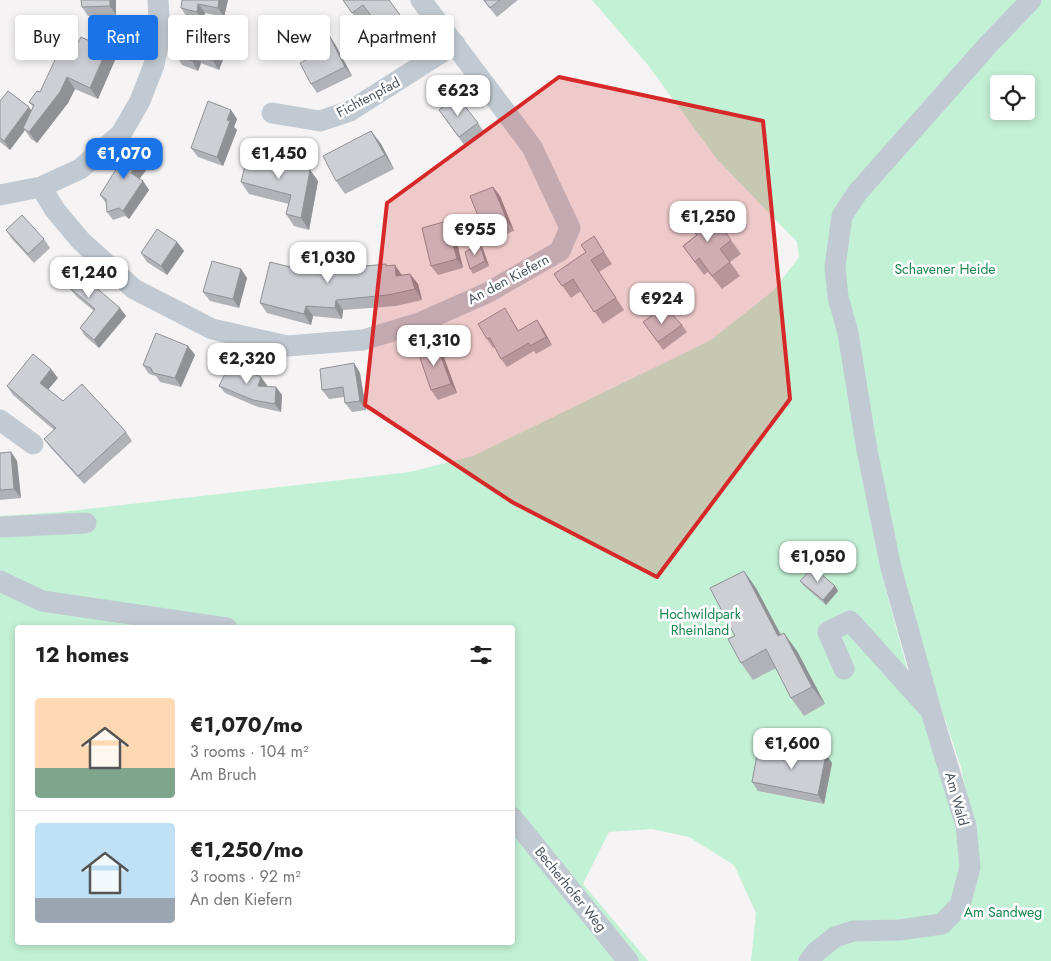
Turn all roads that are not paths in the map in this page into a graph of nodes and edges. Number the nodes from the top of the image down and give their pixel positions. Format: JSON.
{"nodes":[{"id":1,"x":158,"y":0,"type":"edge"},
{"id":2,"x":421,"y":0,"type":"edge"},
{"id":3,"x":1031,"y":0,"type":"edge"},
{"id":4,"x":455,"y":44,"type":"junction"},
{"id":5,"x":272,"y":113,"type":"dead end"},
{"id":6,"x":41,"y":187,"type":"junction"},
{"id":7,"x":0,"y":195,"type":"edge"},
{"id":8,"x":0,"y":420,"type":"edge"},
{"id":9,"x":33,"y":444,"type":"dead end"},
{"id":10,"x":86,"y":524,"type":"dead end"},
{"id":11,"x":0,"y":527,"type":"edge"},
{"id":12,"x":0,"y":581,"type":"edge"},
{"id":13,"x":206,"y":625,"type":"edge"},
{"id":14,"x":844,"y":669,"type":"dead end"},
{"id":15,"x":931,"y":712,"type":"junction"},
{"id":16,"x":515,"y":821,"type":"edge"},
{"id":17,"x":628,"y":961,"type":"edge"},
{"id":18,"x":809,"y":961,"type":"edge"}],
"edges":[{"from":1,"to":6,"type":"street"},
{"from":2,"to":4,"type":"street","name":"An den Kiefern"},
{"from":3,"to":15,"type":"street"},
{"from":4,"to":5,"type":"street","name":"Fichtenpfad"},
{"from":4,"to":6,"type":"street","name":"An den Kiefern"},
{"from":6,"to":7,"type":"street"},
{"from":8,"to":9,"type":"street"},
{"from":10,"to":11,"type":"street"},
{"from":12,"to":13,"type":"street"},
{"from":14,"to":15,"type":"street","name":"Am Wald"},
{"from":15,"to":18,"type":"street","name":"Am Wald"},
{"from":16,"to":17,"type":"street","name":"Becherhofer Weg"}]}
